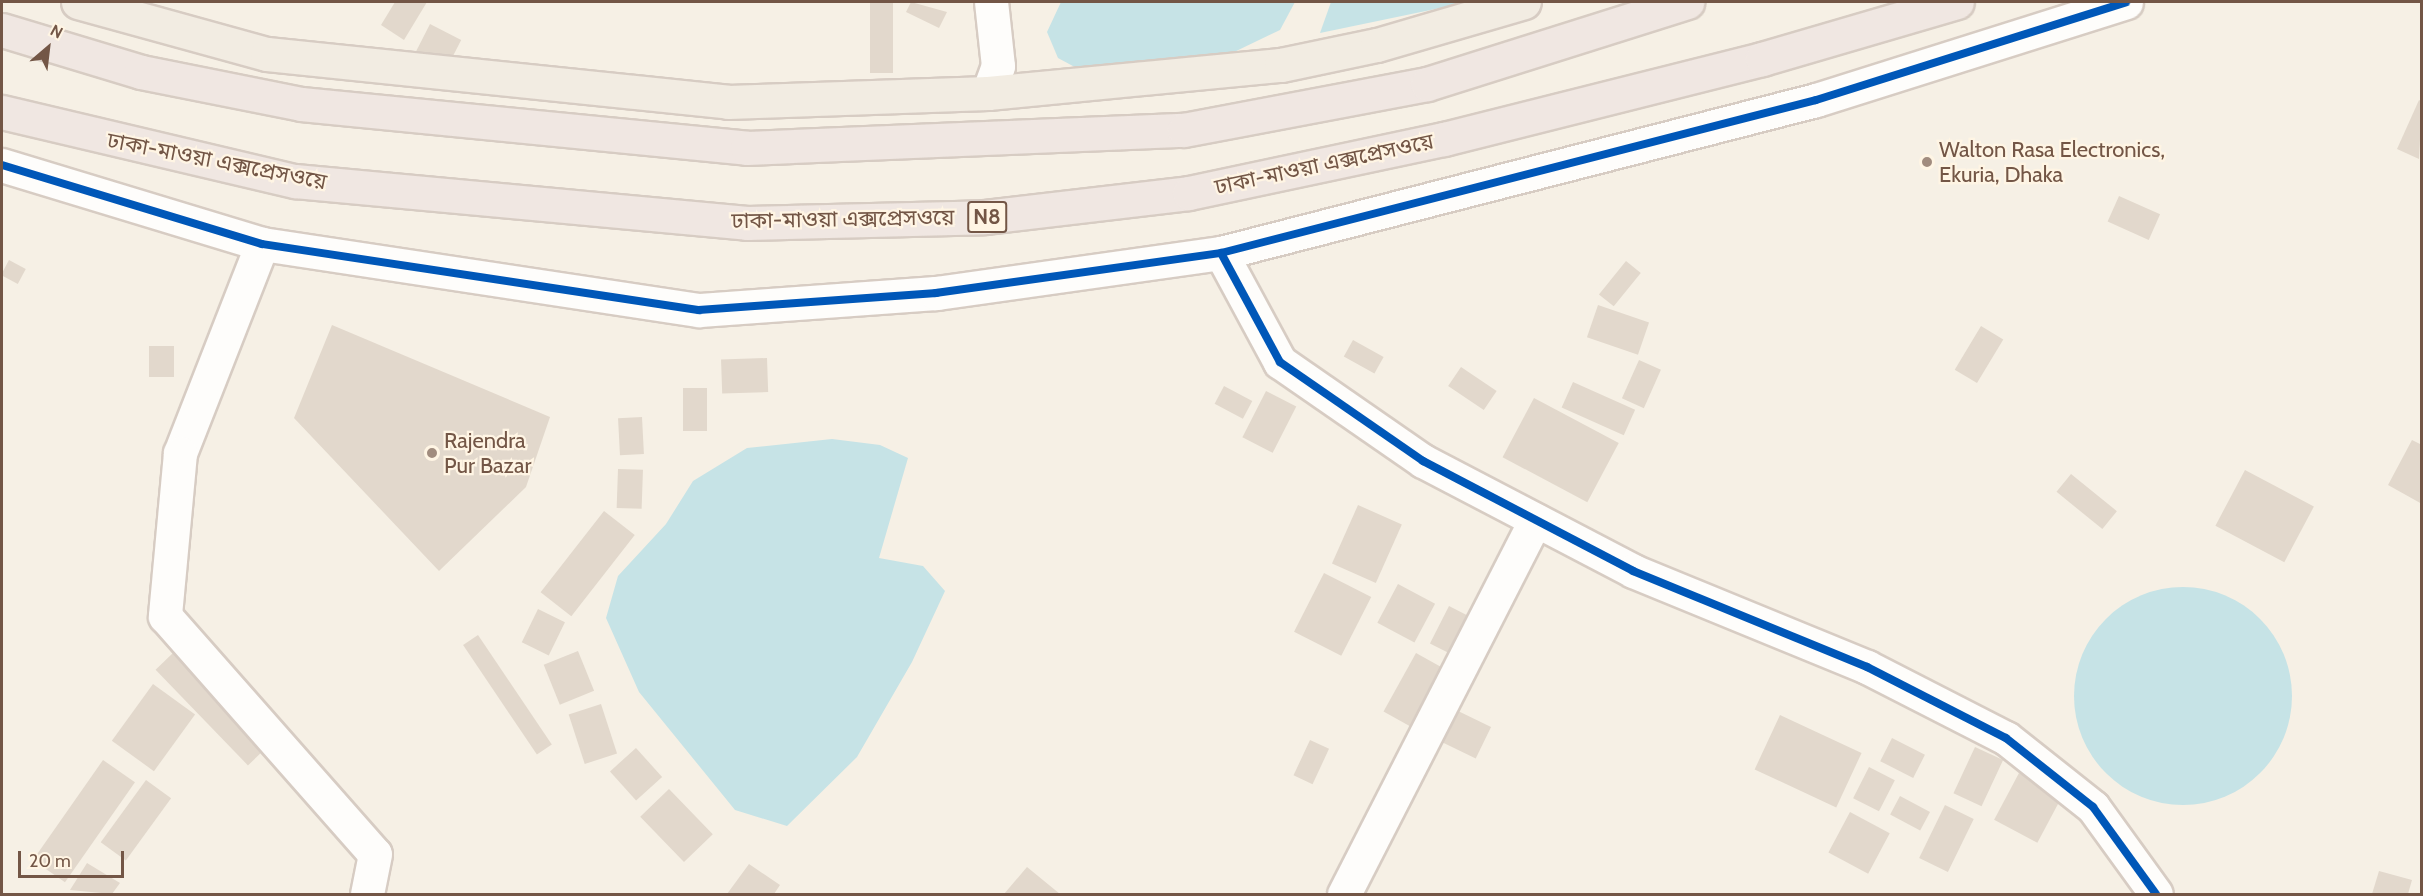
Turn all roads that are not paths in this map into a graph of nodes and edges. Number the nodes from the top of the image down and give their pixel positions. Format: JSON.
{"nodes":[{"id":1,"x":78,"y":2,"type":"edge"},
{"id":2,"x":991,"y":2,"type":"edge"},
{"id":3,"x":1524,"y":2,"type":"edge"},
{"id":4,"x":1687,"y":2,"type":"edge"},
{"id":5,"x":1957,"y":2,"type":"edge"},
{"id":6,"x":2126,"y":2,"type":"edge"},
{"id":7,"x":2,"y":30,"type":"edge"},
{"id":8,"x":988,"y":93,"type":"junction"},
{"id":9,"x":2,"y":112,"type":"edge"},
{"id":10,"x":2,"y":165,"type":"edge"},
{"id":11,"x":262,"y":244,"type":"junction"},
{"id":12,"x":1221,"y":253,"type":"junction"},
{"id":13,"x":1535,"y":520,"type":"junction"},
{"id":14,"x":367,"y":894,"type":"edge"},
{"id":15,"x":1344,"y":894,"type":"edge"},
{"id":16,"x":2156,"y":894,"type":"edge"}],
"edges":[{"from":1,"to":8,"type":"main road"},
{"from":2,"to":8,"type":"street"},
{"from":3,"to":8,"type":"main road"},
{"from":4,"to":7,"type":"highway"},
{"from":5,"to":9,"type":"highway","name":"ঢাকা-মাওয়া এক্সপ্রেসওয়ে","number":"N8"},
{"from":6,"to":12,"type":"street"},
{"from":10,"to":11,"type":"street"},
{"from":11,"to":12,"type":"street"},
{"from":11,"to":14,"type":"street"},
{"from":12,"to":13,"type":"street"},
{"from":13,"to":15,"type":"street"},
{"from":13,"to":16,"type":"street"}]}
